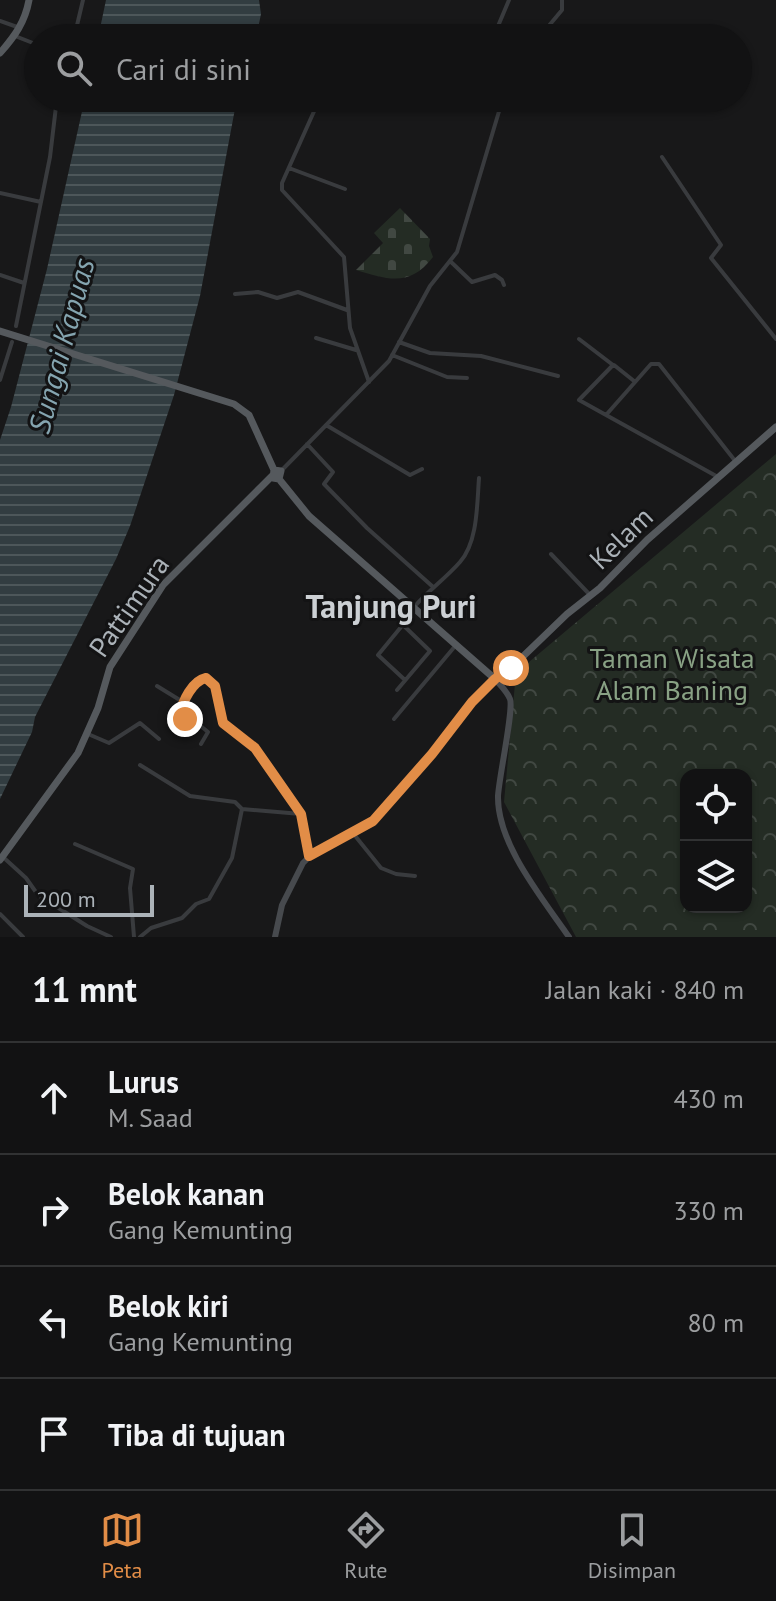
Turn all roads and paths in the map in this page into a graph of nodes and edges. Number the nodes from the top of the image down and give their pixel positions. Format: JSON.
{"nodes":[{"id":1,"x":29,"y":0,"type":"edge"},
{"id":2,"x":83,"y":0,"type":"edge"},
{"id":3,"x":509,"y":0,"type":"edge"},
{"id":4,"x":562,"y":0,"type":"edge"},
{"id":5,"x":0,"y":21,"type":"edge"},
{"id":6,"x":77,"y":24,"type":"edge"},
{"id":7,"x":499,"y":24,"type":"edge"},
{"id":8,"x":550,"y":24,"type":"edge"},
{"id":9,"x":20,"y":28,"type":"junction"},
{"id":10,"x":15,"y":36,"type":"junction"},
{"id":11,"x":24,"y":40,"type":"edge"},
{"id":12,"x":0,"y":53,"type":"edge"},
{"id":13,"x":56,"y":112,"type":"edge"},
{"id":14,"x":314,"y":112,"type":"edge"},
{"id":15,"x":498,"y":112,"type":"edge"},
{"id":16,"x":662,"y":157,"type":"dead end"},
{"id":17,"x":289,"y":168,"type":"junction"},
{"id":18,"x":345,"y":189,"type":"dead end"},
{"id":19,"x":0,"y":193,"type":"edge"},
{"id":20,"x":41,"y":202,"type":"junction"},
{"id":21,"x":450,"y":261,"type":"junction"},
{"id":22,"x":0,"y":275,"type":"edge"},
{"id":23,"x":24,"y":283,"type":"junction"},
{"id":24,"x":504,"y":285,"type":"dead end"},
{"id":25,"x":235,"y":294,"type":"dead end"},
{"id":26,"x":348,"y":311,"type":"junction"},
{"id":27,"x":16,"y":326,"type":"dead end"},
{"id":28,"x":0,"y":331,"type":"edge"},
{"id":29,"x":316,"y":338,"type":"dead end"},
{"id":30,"x":579,"y":339,"type":"dead end"},
{"id":31,"x":776,"y":339,"type":"edge"},
{"id":32,"x":12,"y":342,"type":"dead end"},
{"id":33,"x":399,"y":342,"type":"junction"},
{"id":34,"x":356,"y":350,"type":"junction"},
{"id":35,"x":392,"y":355,"type":"junction"},
{"id":36,"x":613,"y":365,"type":"junction"},
{"id":37,"x":558,"y":376,"type":"dead end"},
{"id":38,"x":467,"y":378,"type":"dead end"},
{"id":39,"x":0,"y":380,"type":"edge"},
{"id":40,"x":634,"y":381,"type":"junction"},
{"id":41,"x":369,"y":382,"type":"junction"},
{"id":42,"x":606,"y":415,"type":"junction"},
{"id":43,"x":326,"y":425,"type":"junction"},
{"id":44,"x":776,"y":427,"type":"edge"},
{"id":45,"x":307,"y":444,"type":"junction"},
{"id":46,"x":736,"y":462,"type":"junction"},
{"id":47,"x":422,"y":469,"type":"dead end"},
{"id":48,"x":277,"y":474,"type":"junction"},
{"id":49,"x":479,"y":478,"type":"dead end"},
{"id":50,"x":720,"y":478,"type":"junction"},
{"id":51,"x":551,"y":554,"type":"dead end"},
{"id":52,"x":432,"y":586,"type":"junction"},
{"id":53,"x":591,"y":596,"type":"junction"},
{"id":54,"x":414,"y":609,"type":"junction"},
{"id":55,"x":403,"y":625,"type":"junction"},
{"id":56,"x":456,"y":645,"type":"junction"},
{"id":57,"x":495,"y":679,"type":"junction"},
{"id":58,"x":405,"y":680,"type":"junction"},
{"id":59,"x":157,"y":686,"type":"dead end"},
{"id":60,"x":397,"y":690,"type":"dead end"},
{"id":61,"x":183,"y":702,"type":"junction"},
{"id":62,"x":394,"y":719,"type":"dead end"},
{"id":63,"x":88,"y":734,"type":"junction"},
{"id":64,"x":159,"y":739,"type":"dead end"},
{"id":65,"x":201,"y":744,"type":"dead end"},
{"id":66,"x":140,"y":765,"type":"dead end"},
{"id":67,"x":242,"y":809,"type":"junction"},
{"id":68,"x":301,"y":814,"type":"junction"},
{"id":69,"x":352,"y":832,"type":"junction"},
{"id":70,"x":75,"y":844,"type":"dead end"},
{"id":71,"x":309,"y":856,"type":"junction"},
{"id":72,"x":1,"y":859,"type":"edge"},
{"id":73,"x":415,"y":876,"type":"dead end"},
{"id":74,"x":0,"y":914,"type":"edge"},
{"id":75,"x":23,"y":937,"type":"edge"},
{"id":76,"x":111,"y":937,"type":"edge"},
{"id":77,"x":134,"y":937,"type":"edge"},
{"id":78,"x":140,"y":937,"type":"edge"},
{"id":79,"x":275,"y":937,"type":"edge"},
{"id":80,"x":569,"y":937,"type":"edge"}],
"edges":[{"from":1,"to":9,"type":"main road"},
{"from":2,"to":6,"type":"street"},
{"from":3,"to":7,"type":"street"},
{"from":4,"to":8,"type":"street"},
{"from":5,"to":9,"type":"street"},
{"from":9,"to":10,"type":"main road"},
{"from":10,"to":11,"type":"street"},
{"from":10,"to":12,"type":"main road"},
{"from":13,"to":20,"type":"street"},
{"from":14,"to":17,"type":"street"},
{"from":15,"to":21,"type":"street"},
{"from":16,"to":31,"type":"street"},
{"from":17,"to":18,"type":"street"},
{"from":17,"to":26,"type":"street"},
{"from":19,"to":20,"type":"street"},
{"from":20,"to":23,"type":"street"},
{"from":21,"to":24,"type":"street"},
{"from":21,"to":33,"type":"street"},
{"from":22,"to":23,"type":"street"},
{"from":23,"to":27,"type":"street"},
{"from":25,"to":26,"type":"street"},
{"from":26,"to":34,"type":"street"},
{"from":28,"to":48,"type":"main road"},
{"from":29,"to":34,"type":"street"},
{"from":30,"to":36,"type":"street"},
{"from":32,"to":39,"type":"street"},
{"from":33,"to":35,"type":"street"},
{"from":33,"to":37,"type":"street"},
{"from":34,"to":41,"type":"street"},
{"from":35,"to":38,"type":"street"},
{"from":35,"to":41,"type":"street"},
{"from":36,"to":40,"type":"street"},
{"from":36,"to":42,"type":"street"},
{"from":40,"to":42,"type":"street"},
{"from":40,"to":46,"type":"street"},
{"from":41,"to":43,"type":"street"},
{"from":42,"to":50,"type":"street"},
{"from":43,"to":45,"type":"street"},
{"from":43,"to":47,"type":"street"},
{"from":44,"to":46,"type":"main road","name":"Kelam"},
{"from":45,"to":48,"type":"street"},
{"from":45,"to":52,"type":"street"},
{"from":46,"to":50,"type":"main road","name":"Kelam"},
{"from":48,"to":54,"type":"main road"},
{"from":48,"to":63,"type":"main road","name":"Pattimura"},
{"from":49,"to":52,"type":"street"},
{"from":50,"to":53,"type":"main road","name":"Kelam"},
{"from":51,"to":53,"type":"street"},
{"from":52,"to":54,"type":"street"},
{"from":53,"to":57,"type":"main road","name":"Kelam"},
{"from":54,"to":55,"type":"street"},
{"from":54,"to":56,"type":"main road"},
{"from":55,"to":58,"type":"street"},
{"from":55,"to":58,"type":"street"},
{"from":56,"to":57,"type":"main road"},
{"from":56,"to":62,"type":"street"},
{"from":57,"to":69,"type":"street"},
{"from":57,"to":80,"type":"street"},
{"from":58,"to":60,"type":"street"},
{"from":59,"to":61,"type":"street"},
{"from":61,"to":65,"type":"street"},
{"from":61,"to":68,"type":"street"},
{"from":63,"to":64,"type":"street"},
{"from":63,"to":72,"type":"main road","name":"Pattimura"},
{"from":66,"to":67,"type":"street"},
{"from":67,"to":68,"type":"street"},
{"from":67,"to":78,"type":"street"},
{"from":68,"to":71,"type":"street"},
{"from":69,"to":71,"type":"street"},
{"from":69,"to":73,"type":"street"},
{"from":70,"to":77,"type":"street"},
{"from":71,"to":79,"type":"street"},
{"from":72,"to":76,"type":"street"},
{"from":74,"to":75,"type":"street"}]}
